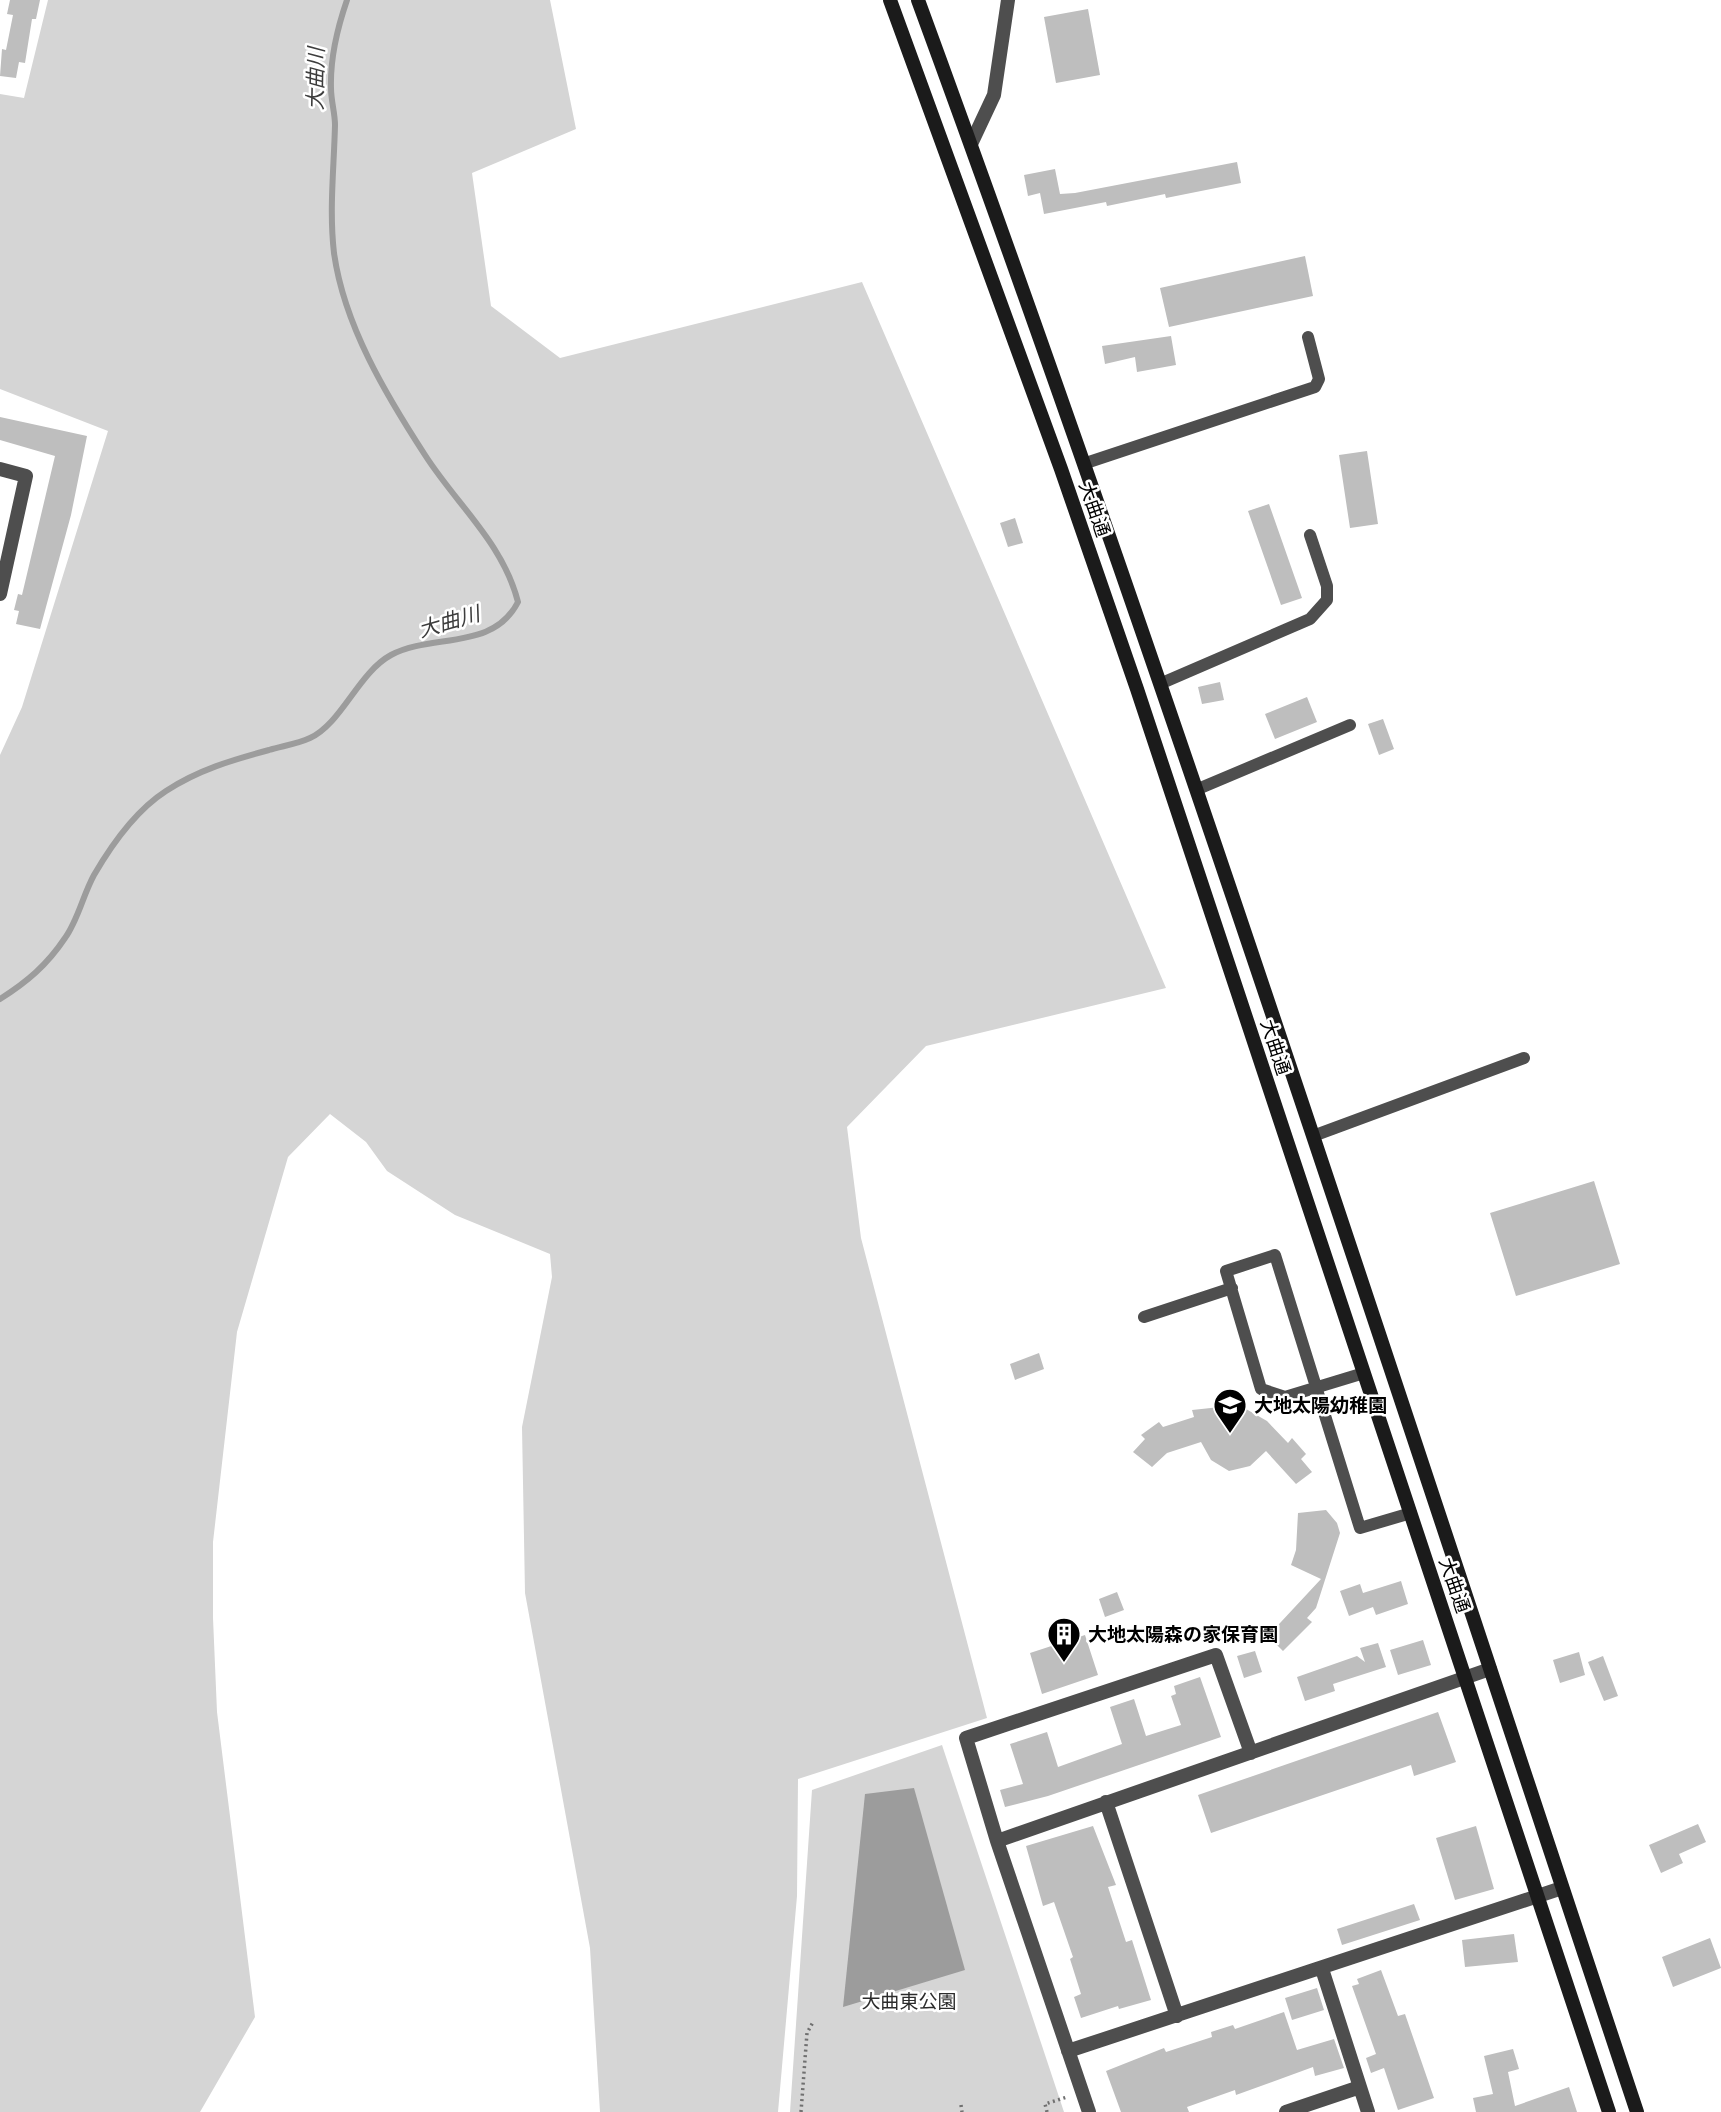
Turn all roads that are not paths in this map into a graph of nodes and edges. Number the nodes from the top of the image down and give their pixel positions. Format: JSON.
{"nodes":[{"id":1,"x":890,"y":0,"type":"edge"},
{"id":2,"x":918,"y":0,"type":"edge"},
{"id":3,"x":1008,"y":0,"type":"edge"},
{"id":4,"x":971,"y":144,"type":"junction"},
{"id":5,"x":1308,"y":337,"type":"dead end"},
{"id":6,"x":1086,"y":463,"type":"junction"},
{"id":7,"x":0,"y":469,"type":"edge"},
{"id":8,"x":1310,"y":535,"type":"dead end"},
{"id":9,"x":0,"y":594,"type":"edge"},
{"id":10,"x":1162,"y":682,"type":"junction"},
{"id":11,"x":1350,"y":725,"type":"dead end"},
{"id":12,"x":1198,"y":789,"type":"junction"},
{"id":13,"x":1524,"y":1058,"type":"dead end"},
{"id":14,"x":1313,"y":1136,"type":"junction"},
{"id":15,"x":1232,"y":1289,"type":"junction"},
{"id":16,"x":1144,"y":1317,"type":"dead end"},
{"id":17,"x":1364,"y":1373,"type":"junction"},
{"id":18,"x":1318,"y":1388,"type":"junction"},
{"id":19,"x":1411,"y":1513,"type":"junction"},
{"id":20,"x":1490,"y":1669,"type":"junction"},
{"id":21,"x":1466,"y":1677,"type":"junction"},
{"id":22,"x":1251,"y":1753,"type":"junction"},
{"id":23,"x":1106,"y":1802,"type":"junction"},
{"id":24,"x":997,"y":1841,"type":"junction"},
{"id":25,"x":1562,"y":1888,"type":"junction"},
{"id":26,"x":1537,"y":1895,"type":"junction"},
{"id":27,"x":1322,"y":1969,"type":"junction"},
{"id":28,"x":1177,"y":2016,"type":"junction"},
{"id":29,"x":1068,"y":2051,"type":"junction"},
{"id":30,"x":1360,"y":2087,"type":"junction"},
{"id":31,"x":1089,"y":2112,"type":"edge"},
{"id":32,"x":1286,"y":2112,"type":"edge"},
{"id":33,"x":1368,"y":2112,"type":"edge"},
{"id":34,"x":1609,"y":2112,"type":"edge"},
{"id":35,"x":1637,"y":2112,"type":"edge"}],
"edges":[{"from":1,"to":17,"type":"street","name":"大曲通"},
{"from":2,"to":4,"type":"street","name":"大曲通"},
{"from":3,"to":4,"type":"street"},
{"from":4,"to":6,"type":"street","name":"大曲通"},
{"from":5,"to":6,"type":"lane"},
{"from":6,"to":10,"type":"street","name":"大曲通"},
{"from":7,"to":9,"type":"street"},
{"from":8,"to":10,"type":"lane"},
{"from":10,"to":12,"type":"street","name":"大曲通"},
{"from":11,"to":12,"type":"lane"},
{"from":12,"to":14,"type":"street","name":"大曲通"},
{"from":13,"to":14,"type":"lane"},
{"from":14,"to":20,"type":"street","name":"大曲通"},
{"from":15,"to":16,"type":"lane"},
{"from":15,"to":18,"type":"lane"},
{"from":15,"to":18,"type":"lane"},
{"from":17,"to":18,"type":"lane"},
{"from":17,"to":19,"type":"street","name":"大曲通"},
{"from":18,"to":19,"type":"lane"},
{"from":19,"to":21,"type":"street","name":"大曲通"},
{"from":20,"to":21,"type":"street"},
{"from":20,"to":25,"type":"street","name":"大曲通"},
{"from":21,"to":22,"type":"street"},
{"from":21,"to":26,"type":"street","name":"大曲通"},
{"from":22,"to":23,"type":"street"},
{"from":22,"to":24,"type":"street"},
{"from":23,"to":24,"type":"street"},
{"from":23,"to":28,"type":"street"},
{"from":24,"to":29,"type":"street"},
{"from":25,"to":26,"type":"street"},
{"from":25,"to":35,"type":"street","name":"大曲通"},
{"from":26,"to":27,"type":"street"},
{"from":26,"to":34,"type":"street","name":"大曲通"},
{"from":27,"to":28,"type":"street"},
{"from":27,"to":30,"type":"street"},
{"from":28,"to":29,"type":"street"},
{"from":29,"to":31,"type":"street"},
{"from":30,"to":32,"type":"street"},
{"from":30,"to":33,"type":"street"}]}
